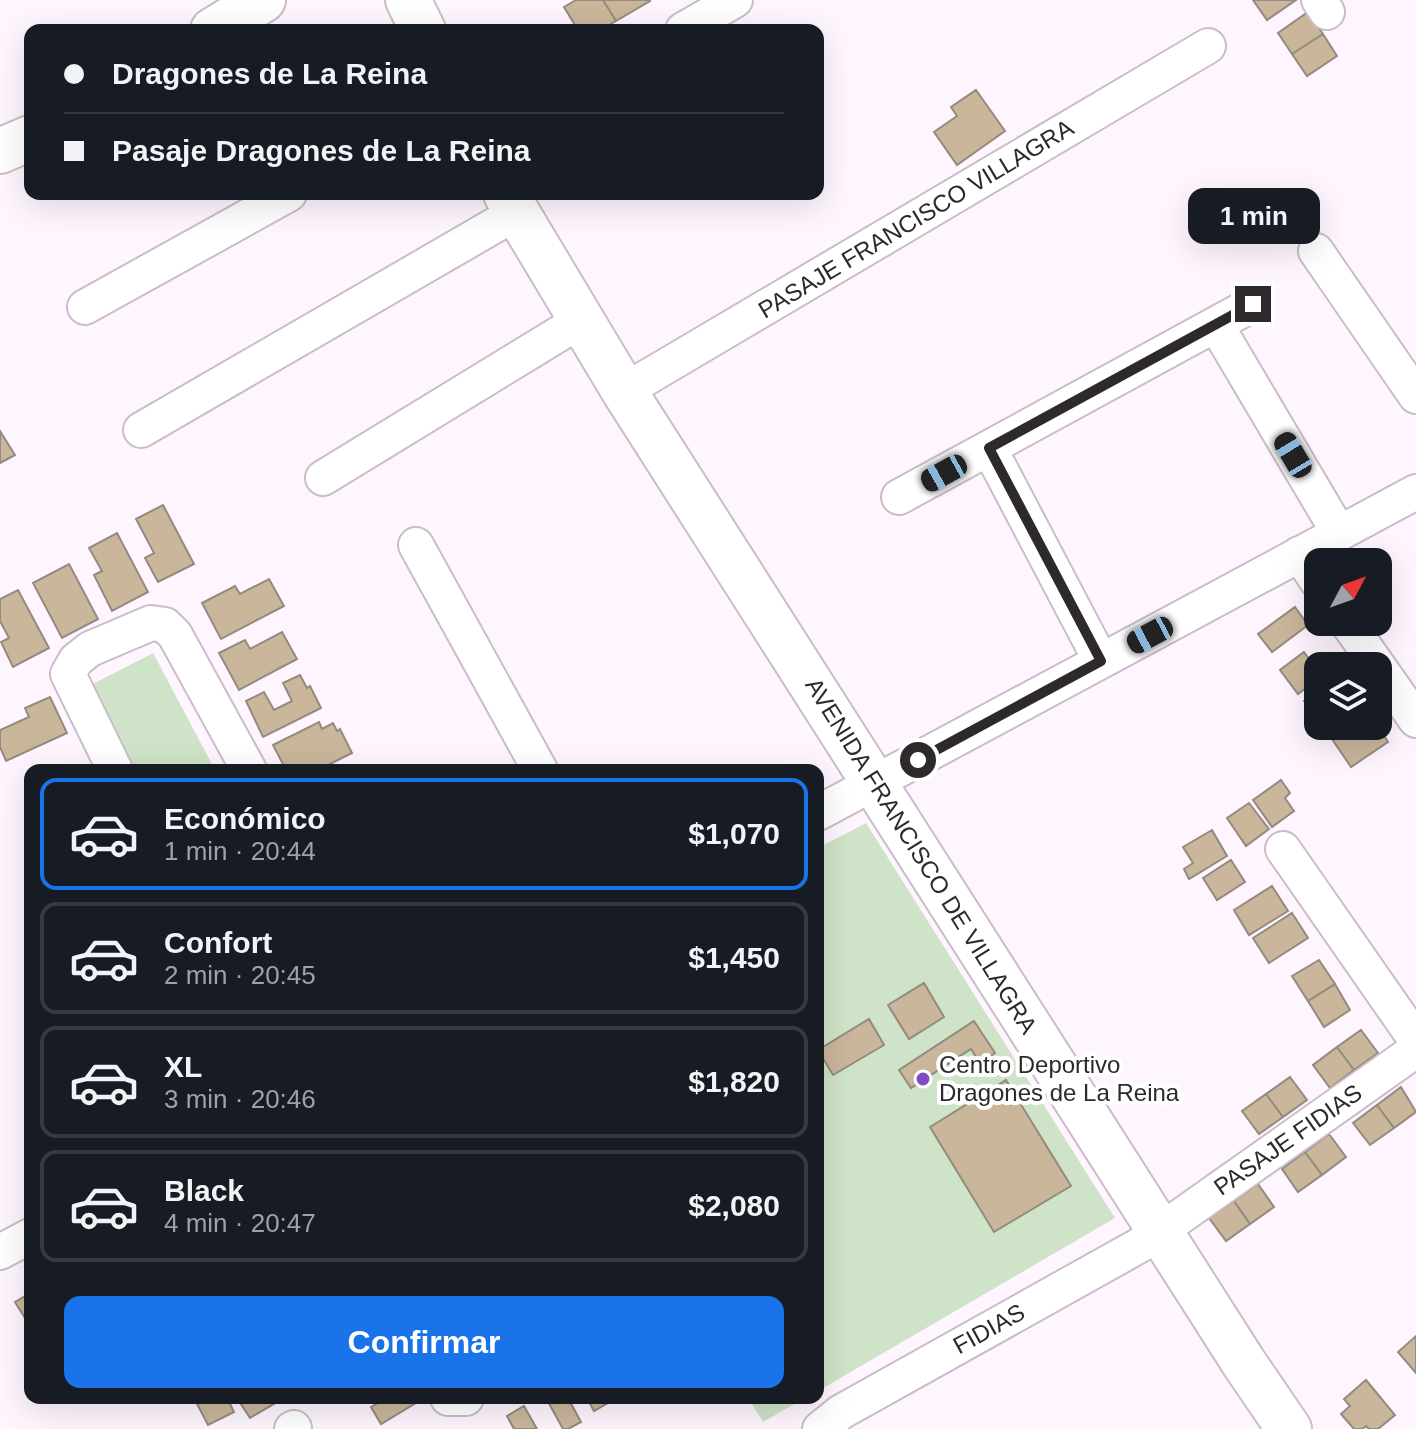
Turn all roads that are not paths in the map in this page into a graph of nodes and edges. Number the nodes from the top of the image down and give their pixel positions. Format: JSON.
{"nodes":[{"id":1,"x":263,"y":0,"type":"edge"},
{"id":2,"x":408,"y":0,"type":"edge"},
{"id":3,"x":735,"y":0,"type":"edge"},
{"id":4,"x":223,"y":24,"type":"edge"},
{"id":5,"x":420,"y":24,"type":"edge"},
{"id":6,"x":693,"y":24,"type":"edge"},
{"id":7,"x":1208,"y":46,"type":"dead end"},
{"id":8,"x":24,"y":141,"type":"edge"},
{"id":9,"x":0,"y":151,"type":"edge"},
{"id":10,"x":278,"y":200,"type":"edge"},
{"id":11,"x":511,"y":204,"type":"edge"},
{"id":12,"x":1316,"y":251,"type":"dead end"},
{"id":13,"x":1253,"y":304,"type":"dead end"},
{"id":14,"x":85,"y":307,"type":"dead end"},
{"id":15,"x":580,"y":321,"type":"junction"},
{"id":16,"x":1216,"y":325,"type":"junction"},
{"id":17,"x":624,"y":391,"type":"junction"},
{"id":18,"x":1416,"y":396,"type":"edge"},
{"id":19,"x":141,"y":430,"type":"dead end"},
{"id":20,"x":989,"y":448,"type":"junction"},
{"id":21,"x":323,"y":478,"type":"dead end"},
{"id":22,"x":1416,"y":492,"type":"edge"},
{"id":23,"x":899,"y":497,"type":"dead end"},
{"id":24,"x":1339,"y":533,"type":"junction"},
{"id":25,"x":416,"y":545,"type":"dead end"},
{"id":26,"x":1326,"y":548,"type":"edge"},
{"id":27,"x":1304,"y":570,"type":"edge"},
{"id":28,"x":1101,"y":661,"type":"junction"},
{"id":29,"x":1392,"y":686,"type":"edge"},
{"id":30,"x":1416,"y":720,"type":"edge"},
{"id":31,"x":112,"y":764,"type":"edge"},
{"id":32,"x":246,"y":764,"type":"edge"},
{"id":33,"x":537,"y":764,"type":"edge"},
{"id":34,"x":875,"y":783,"type":"junction"},
{"id":35,"x":824,"y":810,"type":"edge"},
{"id":36,"x":1283,"y":849,"type":"dead end"},
{"id":37,"x":1416,"y":1040,"type":"edge"},
{"id":38,"x":1416,"y":1050,"type":"edge"},
{"id":39,"x":1160,"y":1230,"type":"junction"},
{"id":40,"x":24,"y":1239,"type":"edge"},
{"id":41,"x":0,"y":1252,"type":"edge"},
{"id":42,"x":820,"y":1429,"type":"edge"},
{"id":43,"x":1289,"y":1429,"type":"edge"}],
"edges":[{"from":1,"to":4,"type":"street"},
{"from":2,"to":5,"type":"street"},
{"from":3,"to":6,"type":"street"},
{"from":7,"to":17,"type":"street","name":"PASAJE FRANCISCO VILLAGRA"},
{"from":8,"to":9,"type":"street"},
{"from":10,"to":14,"type":"street"},
{"from":11,"to":15,"type":"street","name":"AVENIDA FRANCISCO DE VILLAGRA"},
{"from":11,"to":19,"type":"street","name":"AVENIDA FRANCISCO DE VILLAGRA"},
{"from":12,"to":18,"type":"street"},
{"from":13,"to":16,"type":"street"},
{"from":15,"to":17,"type":"street","name":"AVENIDA FRANCISCO DE VILLAGRA"},
{"from":15,"to":21,"type":"street"},
{"from":16,"to":20,"type":"street"},
{"from":16,"to":24,"type":"street"},
{"from":17,"to":34,"type":"street","name":"AVENIDA FRANCISCO DE VILLAGRA"},
{"from":20,"to":23,"type":"street"},
{"from":20,"to":28,"type":"street"},
{"from":22,"to":24,"type":"street"},
{"from":24,"to":26,"type":"street"},
{"from":25,"to":33,"type":"street"},
{"from":27,"to":28,"type":"street"},
{"from":28,"to":34,"type":"street"},
{"from":29,"to":30,"type":"street"},
{"from":31,"to":32,"type":"street"},
{"from":34,"to":35,"type":"street"},
{"from":34,"to":39,"type":"street","name":"AVENIDA FRANCISCO DE VILLAGRA"},
{"from":36,"to":37,"type":"street"},
{"from":38,"to":39,"type":"street","name":"PASAJE FIDIAS"},
{"from":39,"to":42,"type":"street","name":"FIDIAS"},
{"from":39,"to":43,"type":"street","name":"AVENIDA FRANCISCO DE VILLAGRA"},
{"from":40,"to":41,"type":"street"}]}
